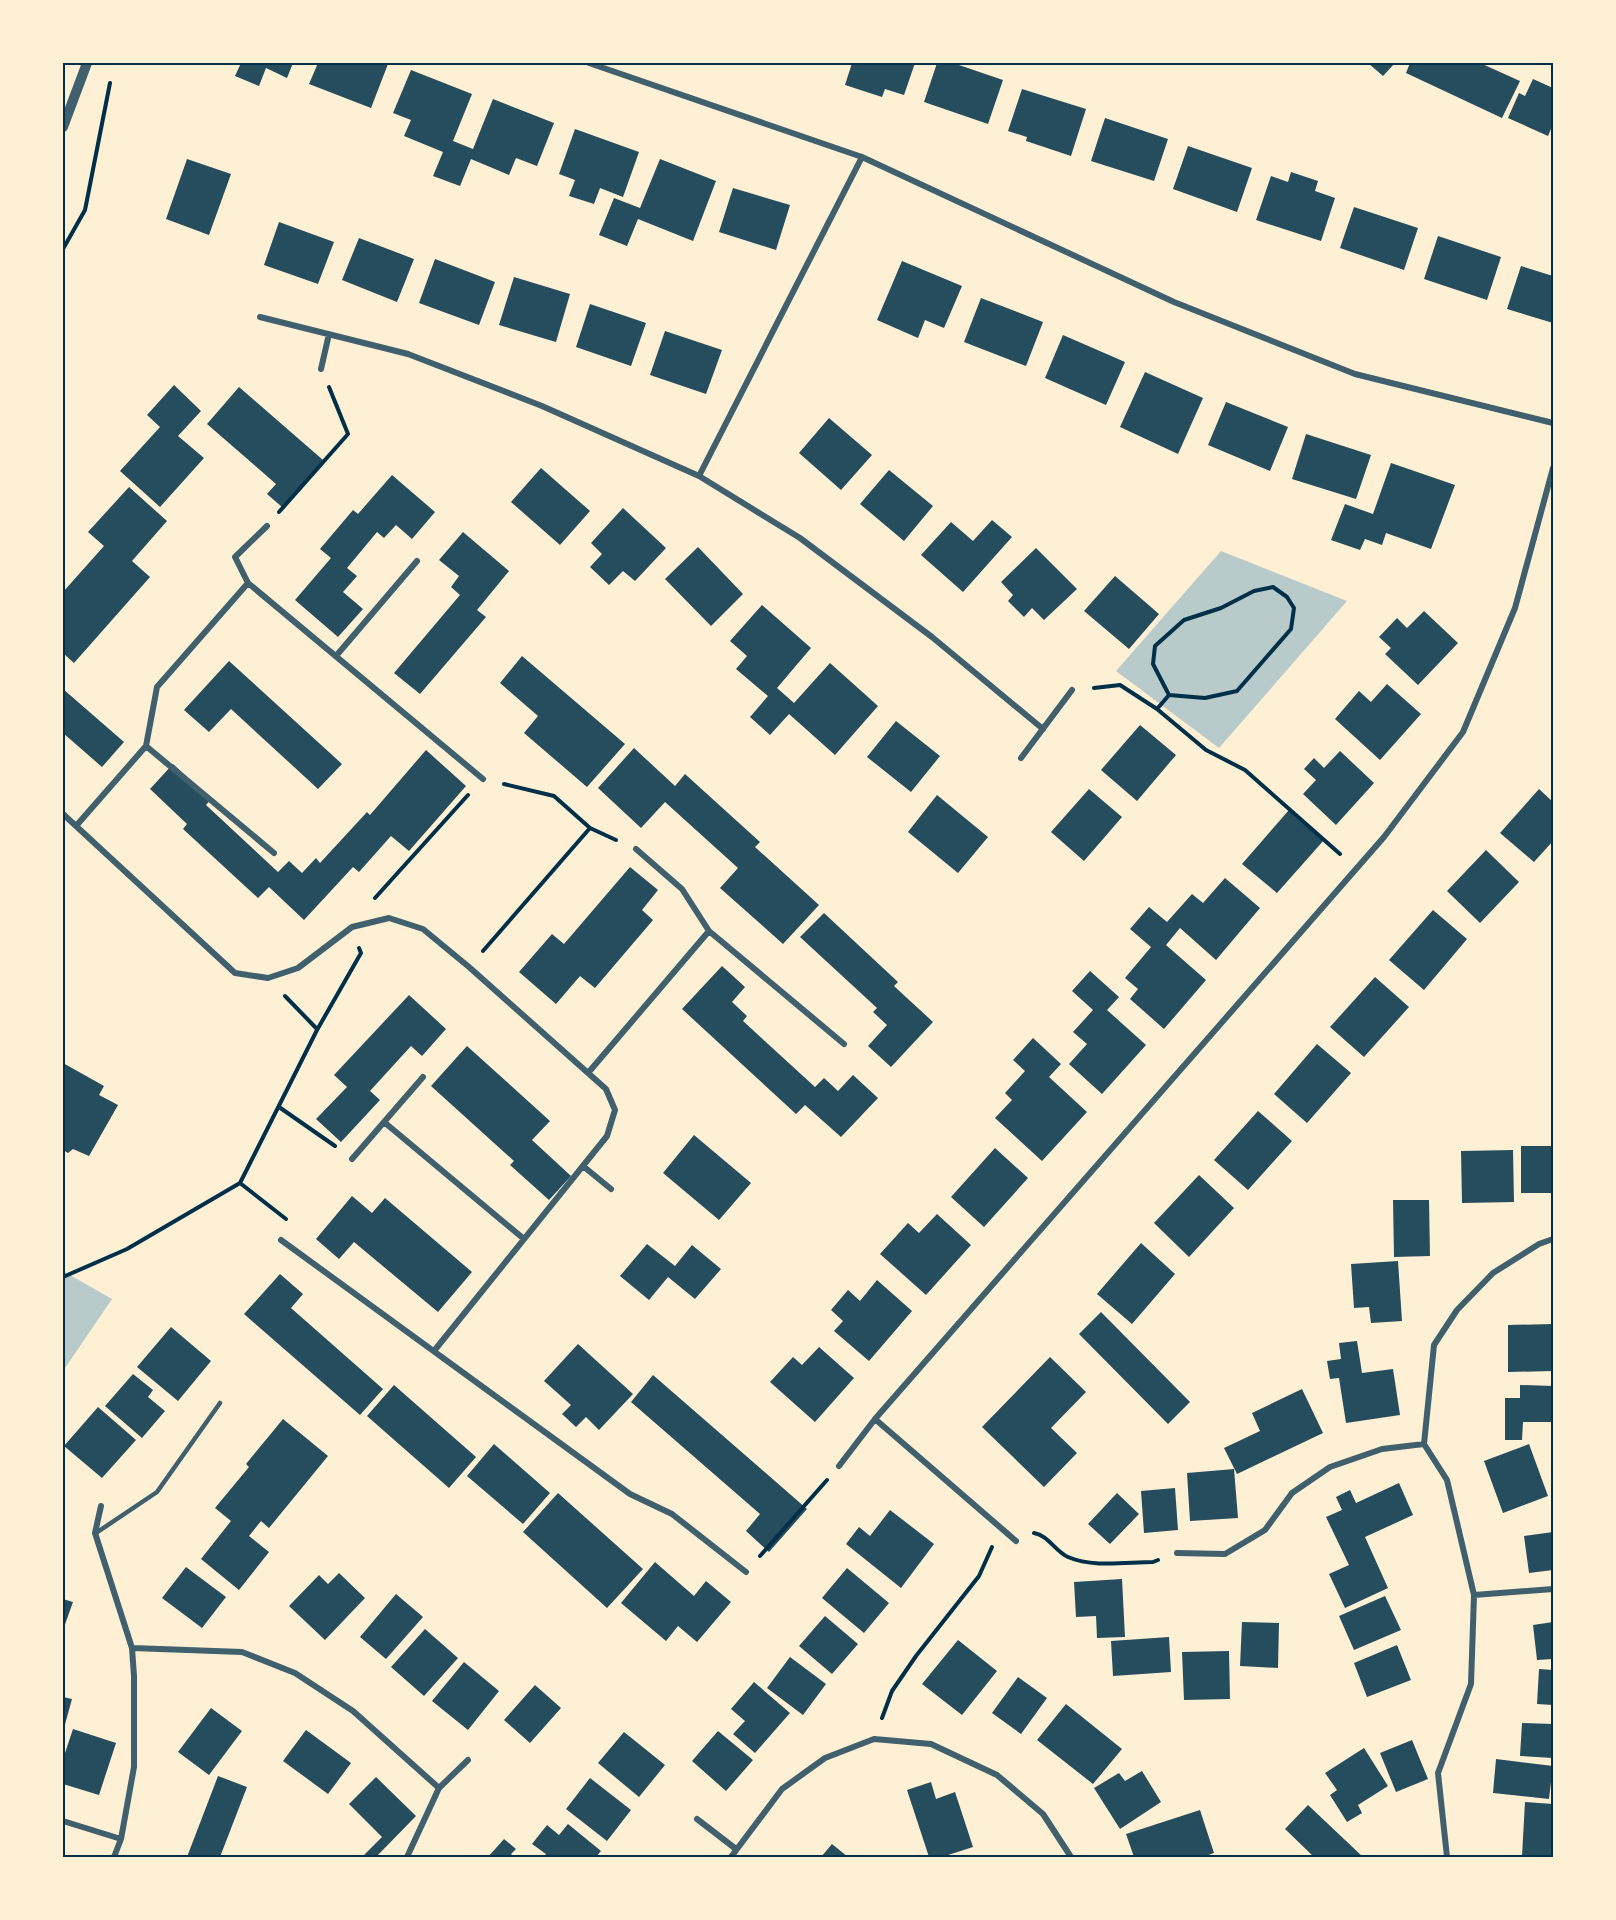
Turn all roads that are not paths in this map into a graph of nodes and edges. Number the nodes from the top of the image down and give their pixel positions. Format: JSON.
{"nodes":[{"id":1,"x":87,"y":63,"type":"edge"},
{"id":2,"x":589,"y":63,"type":"edge"},
{"id":3,"x":63,"y":127,"type":"edge"},
{"id":4,"x":862,"y":157,"type":"junction"},
{"id":5,"x":260,"y":317,"type":"dead end"},
{"id":6,"x":329,"y":334,"type":"junction"},
{"id":7,"x":321,"y":369,"type":"road end"},
{"id":8,"x":1553,"y":423,"type":"edge"},
{"id":9,"x":1553,"y":468,"type":"edge"},
{"id":10,"x":699,"y":476,"type":"junction"},
{"id":11,"x":267,"y":526,"type":"road end"},
{"id":12,"x":417,"y":561,"type":"dead end"},
{"id":13,"x":248,"y":583,"type":"junction"},
{"id":14,"x":336,"y":656,"type":"junction"},
{"id":15,"x":1072,"y":690,"type":"road end"},
{"id":16,"x":1043,"y":729,"type":"junction"},
{"id":17,"x":146,"y":746,"type":"junction"},
{"id":18,"x":1021,"y":758,"type":"dead end"},
{"id":19,"x":483,"y":779,"type":"road end"},
{"id":20,"x":63,"y":814,"type":"edge"},
{"id":21,"x":76,"y":826,"type":"junction"},
{"id":22,"x":636,"y":849,"type":"road end"},
{"id":23,"x":274,"y":853,"type":"dead end"},
{"id":24,"x":709,"y":931,"type":"junction"},
{"id":25,"x":844,"y":1044,"type":"dead end"},
{"id":26,"x":588,"y":1073,"type":"junction"},
{"id":27,"x":423,"y":1077,"type":"dead end"},
{"id":28,"x":384,"y":1122,"type":"junction"},
{"id":29,"x":352,"y":1159,"type":"road end"},
{"id":30,"x":583,"y":1166,"type":"junction"},
{"id":31,"x":611,"y":1190,"type":"dead end"},
{"id":32,"x":524,"y":1239,"type":"junction"},
{"id":33,"x":1553,"y":1239,"type":"edge"},
{"id":34,"x":281,"y":1240,"type":"road end"},
{"id":35,"x":434,"y":1351,"type":"junction"},
{"id":36,"x":220,"y":1403,"type":"dead end"},
{"id":37,"x":875,"y":1419,"type":"junction"},
{"id":38,"x":1424,"y":1444,"type":"junction"},
{"id":39,"x":839,"y":1466,"type":"road end"},
{"id":40,"x":101,"y":1506,"type":"dead end"},
{"id":41,"x":95,"y":1533,"type":"junction"},
{"id":42,"x":1016,"y":1540,"type":"dead end"},
{"id":43,"x":1177,"y":1553,"type":"road end"},
{"id":44,"x":746,"y":1572,"type":"road end"},
{"id":45,"x":1553,"y":1589,"type":"edge"},
{"id":46,"x":1474,"y":1595,"type":"junction"},
{"id":47,"x":132,"y":1648,"type":"junction"},
{"id":48,"x":468,"y":1760,"type":"dead end"},
{"id":49,"x":439,"y":1788,"type":"junction"},
{"id":50,"x":697,"y":1819,"type":"dead end"},
{"id":51,"x":63,"y":1821,"type":"edge"},
{"id":52,"x":121,"y":1839,"type":"junction"},
{"id":53,"x":736,"y":1849,"type":"junction"},
{"id":54,"x":114,"y":1857,"type":"edge"},
{"id":55,"x":407,"y":1857,"type":"edge"},
{"id":56,"x":731,"y":1857,"type":"edge"},
{"id":57,"x":1071,"y":1857,"type":"edge"},
{"id":58,"x":1447,"y":1857,"type":"edge"}],
"edges":[{"from":1,"to":3,"type":"street"},
{"from":2,"to":4,"type":"street"},
{"from":4,"to":8,"type":"street"},
{"from":4,"to":10,"type":"street"},
{"from":5,"to":6,"type":"street"},
{"from":6,"to":7,"type":"street"},
{"from":6,"to":10,"type":"street"},
{"from":9,"to":37,"type":"street"},
{"from":10,"to":16,"type":"street"},
{"from":11,"to":13,"type":"street"},
{"from":12,"to":14,"type":"street"},
{"from":13,"to":14,"type":"street"},
{"from":13,"to":17,"type":"street"},
{"from":14,"to":19,"type":"street"},
{"from":15,"to":16,"type":"street"},
{"from":16,"to":18,"type":"street"},
{"from":17,"to":21,"type":"street"},
{"from":17,"to":23,"type":"street"},
{"from":20,"to":21,"type":"street"},
{"from":21,"to":26,"type":"street"},
{"from":22,"to":24,"type":"street"},
{"from":24,"to":25,"type":"street"},
{"from":24,"to":26,"type":"street"},
{"from":26,"to":30,"type":"street"},
{"from":27,"to":28,"type":"street"},
{"from":28,"to":29,"type":"street"},
{"from":28,"to":32,"type":"street"},
{"from":30,"to":31,"type":"street"},
{"from":30,"to":32,"type":"street"},
{"from":32,"to":35,"type":"street"},
{"from":33,"to":38,"type":"street"},
{"from":34,"to":35,"type":"street"},
{"from":35,"to":44,"type":"street"},
{"from":36,"to":41,"type":"lane"},
{"from":37,"to":39,"type":"street"},
{"from":37,"to":42,"type":"street"},
{"from":38,"to":43,"type":"street"},
{"from":38,"to":46,"type":"street"},
{"from":40,"to":41,"type":"street"},
{"from":41,"to":47,"type":"street"},
{"from":45,"to":46,"type":"street"},
{"from":46,"to":58,"type":"street"},
{"from":47,"to":49,"type":"street"},
{"from":47,"to":52,"type":"street"},
{"from":48,"to":49,"type":"street"},
{"from":49,"to":55,"type":"street"},
{"from":50,"to":53,"type":"street"},
{"from":51,"to":52,"type":"street"},
{"from":52,"to":54,"type":"street"},
{"from":53,"to":56,"type":"street"},
{"from":53,"to":57,"type":"street"}]}
